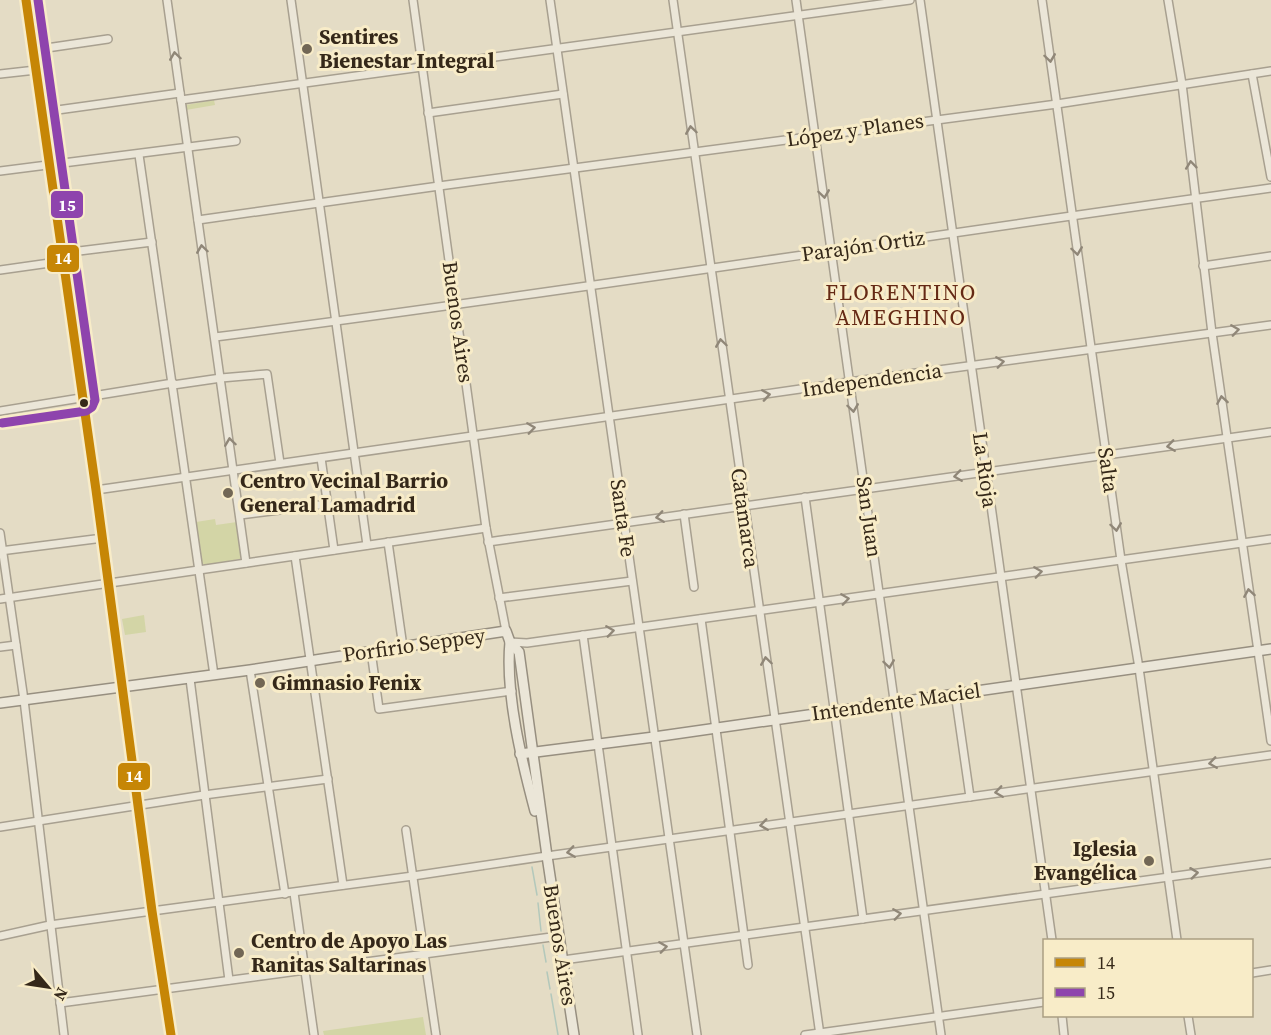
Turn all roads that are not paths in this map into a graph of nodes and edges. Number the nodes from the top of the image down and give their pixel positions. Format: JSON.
{"nodes":[{"id":1,"x":26,"y":0,"type":"edge"},
{"id":2,"x":166,"y":0,"type":"edge"},
{"id":3,"x":291,"y":0,"type":"edge"},
{"id":4,"x":412,"y":0,"type":"edge"},
{"id":5,"x":550,"y":0,"type":"edge"},
{"id":6,"x":673,"y":0,"type":"edge"},
{"id":7,"x":796,"y":0,"type":"edge"},
{"id":8,"x":910,"y":0,"type":"edge"},
{"id":9,"x":920,"y":0,"type":"edge"},
{"id":10,"x":1042,"y":0,"type":"edge"},
{"id":11,"x":1168,"y":0,"type":"edge"},
{"id":12,"x":798,"y":14,"type":"junction"},
{"id":13,"x":677,"y":31,"type":"junction"},
{"id":14,"x":108,"y":39,"type":"dead end"},
{"id":15,"x":556,"y":48,"type":"junction"},
{"id":16,"x":33,"y":50,"type":"junction"},
{"id":17,"x":422,"y":66,"type":"junction"},
{"id":18,"x":36,"y":70,"type":"junction"},
{"id":19,"x":1271,"y":71,"type":"edge"},
{"id":20,"x":0,"y":74,"type":"edge"},
{"id":21,"x":1252,"y":74,"type":"junction"},
{"id":22,"x":303,"y":84,"type":"junction"},
{"id":23,"x":1182,"y":84,"type":"junction"},
{"id":24,"x":563,"y":94,"type":"junction"},
{"id":25,"x":181,"y":97,"type":"junction"},
{"id":26,"x":1057,"y":104,"type":"junction"},
{"id":27,"x":43,"y":112,"type":"junction"},
{"id":28,"x":428,"y":113,"type":"junction"},
{"id":29,"x":937,"y":119,"type":"junction"},
{"id":30,"x":815,"y":136,"type":"junction"},
{"id":31,"x":236,"y":141,"type":"dead end"},
{"id":32,"x":188,"y":148,"type":"junction"},
{"id":33,"x":694,"y":152,"type":"junction"},
{"id":34,"x":139,"y":155,"type":"junction"},
{"id":35,"x":50,"y":165,"type":"junction"},
{"id":36,"x":573,"y":168,"type":"junction"},
{"id":37,"x":0,"y":171,"type":"edge"},
{"id":38,"x":1271,"y":177,"type":"edge"},
{"id":39,"x":439,"y":186,"type":"junction"},
{"id":40,"x":1271,"y":188,"type":"edge"},
{"id":41,"x":1195,"y":198,"type":"junction"},
{"id":42,"x":319,"y":202,"type":"junction"},
{"id":43,"x":1072,"y":216,"type":"junction"},
{"id":44,"x":198,"y":220,"type":"junction"},
{"id":45,"x":953,"y":234,"type":"junction"},
{"id":46,"x":152,"y":242,"type":"junction"},
{"id":47,"x":831,"y":250,"type":"junction"},
{"id":48,"x":63,"y":253,"type":"junction"},
{"id":49,"x":1271,"y":256,"type":"edge"},
{"id":50,"x":64,"y":261,"type":"junction"},
{"id":51,"x":1203,"y":266,"type":"junction"},
{"id":52,"x":710,"y":267,"type":"junction"},
{"id":53,"x":0,"y":270,"type":"edge"},
{"id":54,"x":590,"y":286,"type":"junction"},
{"id":55,"x":456,"y":305,"type":"junction"},
{"id":56,"x":336,"y":322,"type":"junction"},
{"id":57,"x":1271,"y":325,"type":"edge"},
{"id":58,"x":1212,"y":333,"type":"junction"},
{"id":59,"x":215,"y":338,"type":"junction"},
{"id":60,"x":1091,"y":349,"type":"junction"},
{"id":61,"x":971,"y":366,"type":"junction"},
{"id":62,"x":221,"y":378,"type":"junction"},
{"id":63,"x":849,"y":382,"type":"junction"},
{"id":64,"x":173,"y":384,"type":"junction"},
{"id":65,"x":83,"y":399,"type":"junction"},
{"id":66,"x":729,"y":401,"type":"junction"},
{"id":67,"x":0,"y":411,"type":"edge"},
{"id":68,"x":608,"y":417,"type":"junction"},
{"id":69,"x":1271,"y":432,"type":"edge"},
{"id":70,"x":473,"y":437,"type":"junction"},
{"id":71,"x":1228,"y":438,"type":"junction"},
{"id":72,"x":354,"y":452,"type":"junction"},
{"id":73,"x":1106,"y":455,"type":"junction"},
{"id":74,"x":321,"y":458,"type":"junction"},
{"id":75,"x":280,"y":463,"type":"junction"},
{"id":76,"x":234,"y":470,"type":"junction"},
{"id":77,"x":986,"y":472,"type":"junction"},
{"id":78,"x":185,"y":478,"type":"junction"},
{"id":79,"x":865,"y":489,"type":"junction"},
{"id":80,"x":96,"y":490,"type":"junction"},
{"id":81,"x":805,"y":497,"type":"junction"},
{"id":82,"x":327,"y":504,"type":"junction"},
{"id":83,"x":743,"y":506,"type":"junction"},
{"id":84,"x":684,"y":514,"type":"junction"},
{"id":85,"x":240,"y":515,"type":"junction"},
{"id":86,"x":623,"y":522,"type":"junction"},
{"id":87,"x":486,"y":528,"type":"junction"},
{"id":88,"x":0,"y":533,"type":"edge"},
{"id":89,"x":103,"y":538,"type":"junction"},
{"id":90,"x":1271,"y":539,"type":"edge"},
{"id":91,"x":388,"y":542,"type":"junction"},
{"id":92,"x":488,"y":542,"type":"junction"},
{"id":93,"x":1242,"y":543,"type":"junction"},
{"id":94,"x":367,"y":545,"type":"junction"},
{"id":95,"x":334,"y":550,"type":"junction"},
{"id":96,"x":1,"y":551,"type":"edge"},
{"id":97,"x":295,"y":556,"type":"junction"},
{"id":98,"x":1121,"y":560,"type":"junction"},
{"id":99,"x":246,"y":562,"type":"junction"},
{"id":100,"x":198,"y":570,"type":"junction"},
{"id":101,"x":1000,"y":577,"type":"junction"},
{"id":102,"x":632,"y":581,"type":"junction"},
{"id":103,"x":109,"y":583,"type":"junction"},
{"id":104,"x":694,"y":587,"type":"dead end"},
{"id":105,"x":880,"y":594,"type":"junction"},
{"id":106,"x":9,"y":598,"type":"junction"},
{"id":107,"x":499,"y":598,"type":"junction"},
{"id":108,"x":0,"y":599,"type":"edge"},
{"id":109,"x":819,"y":602,"type":"junction"},
{"id":110,"x":758,"y":610,"type":"junction"},
{"id":111,"x":700,"y":619,"type":"junction"},
{"id":112,"x":638,"y":627,"type":"junction"},
{"id":113,"x":506,"y":631,"type":"junction"},
{"id":114,"x":583,"y":635,"type":"junction"},
{"id":115,"x":510,"y":642,"type":"junction"},
{"id":116,"x":16,"y":645,"type":"junction"},
{"id":117,"x":403,"y":646,"type":"junction"},
{"id":118,"x":0,"y":647,"type":"edge"},
{"id":119,"x":1271,"y":650,"type":"edge"},
{"id":120,"x":371,"y":651,"type":"junction"},
{"id":121,"x":1258,"y":651,"type":"junction"},
{"id":122,"x":310,"y":660,"type":"junction"},
{"id":123,"x":1138,"y":668,"type":"junction"},
{"id":124,"x":250,"y":670,"type":"junction"},
{"id":125,"x":214,"y":675,"type":"junction"},
{"id":126,"x":190,"y":679,"type":"junction"},
{"id":127,"x":1015,"y":684,"type":"junction"},
{"id":128,"x":123,"y":687,"type":"junction"},
{"id":129,"x":512,"y":691,"type":"junction"},
{"id":130,"x":956,"y":693,"type":"junction"},
{"id":131,"x":24,"y":700,"type":"junction"},
{"id":132,"x":0,"y":703,"type":"edge"},
{"id":133,"x":895,"y":703,"type":"junction"},
{"id":134,"x":1268,"y":705,"type":"edge"},
{"id":135,"x":834,"y":711,"type":"junction"},
{"id":136,"x":774,"y":719,"type":"junction"},
{"id":137,"x":716,"y":727,"type":"junction"},
{"id":138,"x":654,"y":737,"type":"junction"},
{"id":139,"x":1271,"y":741,"type":"edge"},
{"id":140,"x":598,"y":744,"type":"junction"},
{"id":141,"x":532,"y":752,"type":"junction"},
{"id":142,"x":520,"y":754,"type":"junction"},
{"id":143,"x":1271,"y":754,"type":"edge"},
{"id":144,"x":1153,"y":771,"type":"junction"},
{"id":145,"x":328,"y":779,"type":"junction"},
{"id":146,"x":268,"y":787,"type":"junction"},
{"id":147,"x":1029,"y":788,"type":"junction"},
{"id":148,"x":204,"y":795,"type":"junction"},
{"id":149,"x":970,"y":796,"type":"junction"},
{"id":150,"x":139,"y":805,"type":"junction"},
{"id":151,"x":909,"y":805,"type":"junction"},
{"id":152,"x":848,"y":813,"type":"junction"},
{"id":153,"x":37,"y":821,"type":"junction"},
{"id":154,"x":789,"y":822,"type":"junction"},
{"id":155,"x":0,"y":827,"type":"edge"},
{"id":156,"x":406,"y":830,"type":"dead end"},
{"id":157,"x":730,"y":830,"type":"junction"},
{"id":158,"x":668,"y":839,"type":"junction"},
{"id":159,"x":612,"y":846,"type":"junction"},
{"id":160,"x":547,"y":856,"type":"junction"},
{"id":161,"x":1271,"y":863,"type":"edge"},
{"id":162,"x":413,"y":876,"type":"junction"},
{"id":163,"x":1168,"y":876,"type":"junction"},
{"id":164,"x":344,"y":885,"type":"junction"},
{"id":165,"x":294,"y":892,"type":"junction"},
{"id":166,"x":285,"y":894,"type":"junction"},
{"id":167,"x":1045,"y":894,"type":"junction"},
{"id":168,"x":218,"y":903,"type":"junction"},
{"id":169,"x":152,"y":910,"type":"junction"},
{"id":170,"x":923,"y":910,"type":"junction"},
{"id":171,"x":863,"y":919,"type":"junction"},
{"id":172,"x":50,"y":925,"type":"junction"},
{"id":173,"x":804,"y":927,"type":"junction"},
{"id":174,"x":0,"y":936,"type":"edge"},
{"id":175,"x":559,"y":936,"type":"junction"},
{"id":176,"x":745,"y":937,"type":"junction"},
{"id":177,"x":1052,"y":939,"type":"edge"},
{"id":178,"x":1177,"y":939,"type":"edge"},
{"id":179,"x":682,"y":944,"type":"junction"},
{"id":180,"x":627,"y":952,"type":"junction"},
{"id":181,"x":424,"y":955,"type":"junction"},
{"id":182,"x":563,"y":960,"type":"junction"},
{"id":183,"x":748,"y":965,"type":"dead end"},
{"id":184,"x":306,"y":970,"type":"junction"},
{"id":185,"x":1271,"y":970,"type":"edge"},
{"id":186,"x":1253,"y":973,"type":"edge"},
{"id":187,"x":229,"y":980,"type":"junction"},
{"id":188,"x":163,"y":988,"type":"junction"},
{"id":189,"x":1043,"y":1002,"type":"edge"},
{"id":190,"x":60,"y":1003,"type":"junction"},
{"id":191,"x":939,"y":1017,"type":"junction"},
{"id":192,"x":1062,"y":1017,"type":"edge"},
{"id":193,"x":1188,"y":1017,"type":"edge"},
{"id":194,"x":820,"y":1034,"type":"edge"},
{"id":195,"x":64,"y":1035,"type":"edge"},
{"id":196,"x":171,"y":1035,"type":"edge"},
{"id":197,"x":314,"y":1035,"type":"edge"},
{"id":198,"x":436,"y":1035,"type":"edge"},
{"id":199,"x":574,"y":1035,"type":"edge"},
{"id":200,"x":638,"y":1035,"type":"edge"},
{"id":201,"x":697,"y":1035,"type":"edge"},
{"id":202,"x":805,"y":1035,"type":"edge"},
{"id":203,"x":941,"y":1035,"type":"edge"},
{"id":204,"x":1064,"y":1035,"type":"edge"},
{"id":205,"x":1191,"y":1035,"type":"edge"}],
"edges":[{"from":1,"to":16,"type":"street"},
{"from":25,"to":2,"type":"street","one_way":true},
{"from":3,"to":22,"type":"street"},
{"from":4,"to":17,"type":"street","name":"Buenos Aires"},
{"from":5,"to":15,"type":"street","name":"Santa Fe"},
{"from":6,"to":13,"type":"street","name":"Catamarca"},
{"from":7,"to":12,"type":"street","name":"San Juan"},
{"from":8,"to":12,"type":"street"},
{"from":9,"to":29,"type":"street","name":"La Rioja"},
{"from":10,"to":26,"type":"street","name":"Salta","one_way":true},
{"from":11,"to":23,"type":"street"},
{"from":12,"to":13,"type":"street"},
{"from":12,"to":30,"type":"street","name":"San Juan"},
{"from":13,"to":15,"type":"street"},
{"from":33,"to":13,"type":"street","name":"Catamarca","one_way":true},
{"from":14,"to":16,"type":"street"},
{"from":15,"to":17,"type":"street"},
{"from":15,"to":24,"type":"street","name":"Santa Fe"},
{"from":16,"to":18,"type":"street"},
{"from":17,"to":22,"type":"street"},
{"from":17,"to":28,"type":"street","name":"Buenos Aires"},
{"from":18,"to":20,"type":"street"},
{"from":18,"to":27,"type":"street"},
{"from":19,"to":21,"type":"street","name":"López y Planes"},
{"from":21,"to":23,"type":"street","name":"López y Planes"},
{"from":21,"to":38,"type":"street"},
{"from":22,"to":25,"type":"street"},
{"from":22,"to":42,"type":"street"},
{"from":23,"to":26,"type":"street","name":"López y Planes"},
{"from":41,"to":23,"type":"street","one_way":true},
{"from":24,"to":28,"type":"street"},
{"from":24,"to":36,"type":"street","name":"Santa Fe"},
{"from":25,"to":27,"type":"street"},
{"from":25,"to":32,"type":"street"},
{"from":26,"to":29,"type":"street","name":"López y Planes"},
{"from":26,"to":43,"type":"street","name":"Salta"},
{"from":27,"to":35,"type":"street"},
{"from":28,"to":39,"type":"street","name":"Buenos Aires"},
{"from":29,"to":30,"type":"street","name":"López y Planes"},
{"from":29,"to":45,"type":"street","name":"La Rioja"},
{"from":30,"to":33,"type":"street","name":"López y Planes"},
{"from":30,"to":47,"type":"street","name":"San Juan","one_way":true},
{"from":31,"to":32,"type":"street"},
{"from":32,"to":34,"type":"street"},
{"from":32,"to":44,"type":"street"},
{"from":33,"to":36,"type":"street","name":"López y Planes"},
{"from":33,"to":52,"type":"street","name":"Catamarca"},
{"from":34,"to":35,"type":"street"},
{"from":34,"to":46,"type":"street"},
{"from":35,"to":37,"type":"street"},
{"from":35,"to":48,"type":"street"},
{"from":36,"to":39,"type":"street","name":"López y Planes"},
{"from":36,"to":54,"type":"street","name":"Santa Fe"},
{"from":39,"to":42,"type":"street","name":"López y Planes"},
{"from":39,"to":55,"type":"street","name":"Buenos Aires"},
{"from":40,"to":41,"type":"street","name":"Parajón Ortiz"},
{"from":41,"to":43,"type":"street","name":"Parajón Ortiz"},
{"from":41,"to":51,"type":"street"},
{"from":42,"to":44,"type":"street","name":"López y Planes"},
{"from":42,"to":56,"type":"street"},
{"from":43,"to":45,"type":"street","name":"Parajón Ortiz"},
{"from":43,"to":60,"type":"street","name":"Salta","one_way":true},
{"from":59,"to":44,"type":"street","one_way":true},
{"from":45,"to":47,"type":"street","name":"Parajón Ortiz"},
{"from":45,"to":61,"type":"street","name":"La Rioja"},
{"from":46,"to":48,"type":"street"},
{"from":46,"to":64,"type":"street"},
{"from":47,"to":52,"type":"street","name":"Parajón Ortiz"},
{"from":47,"to":63,"type":"street","name":"San Juan"},
{"from":48,"to":50,"type":"street"},
{"from":49,"to":51,"type":"street"},
{"from":50,"to":53,"type":"street"},
{"from":50,"to":65,"type":"street"},
{"from":51,"to":58,"type":"street"},
{"from":52,"to":54,"type":"street","name":"Parajón Ortiz"},
{"from":66,"to":52,"type":"street","name":"Catamarca","one_way":true},
{"from":54,"to":55,"type":"street","name":"Parajón Ortiz"},
{"from":54,"to":68,"type":"street","name":"Santa Fe"},
{"from":55,"to":56,"type":"street","name":"Parajón Ortiz"},
{"from":55,"to":70,"type":"street","name":"Buenos Aires"},
{"from":56,"to":59,"type":"street","name":"Parajón Ortiz"},
{"from":56,"to":72,"type":"street"},
{"from":58,"to":57,"type":"street","name":"Independencia","one_way":true},
{"from":58,"to":60,"type":"street","name":"Independencia"},
{"from":71,"to":58,"type":"street","one_way":true},
{"from":59,"to":62,"type":"street"},
{"from":61,"to":60,"type":"street","name":"Independencia","one_way":true},
{"from":60,"to":73,"type":"street","name":"Salta"},
{"from":61,"to":63,"type":"street","name":"Independencia"},
{"from":61,"to":77,"type":"street","name":"La Rioja"},
{"from":62,"to":64,"type":"street"},
{"from":62,"to":75,"type":"street"},
{"from":76,"to":62,"type":"street","one_way":true},
{"from":66,"to":63,"type":"street","name":"Independencia","one_way":true},
{"from":63,"to":79,"type":"street","name":"San Juan","one_way":true},
{"from":64,"to":65,"type":"street"},
{"from":64,"to":78,"type":"street"},
{"from":65,"to":67,"type":"street"},
{"from":65,"to":80,"type":"street"},
{"from":66,"to":68,"type":"street","name":"Independencia"},
{"from":66,"to":83,"type":"street","name":"Catamarca"},
{"from":70,"to":68,"type":"street","name":"Independencia","one_way":true},
{"from":68,"to":86,"type":"street","name":"Santa Fe"},
{"from":69,"to":71,"type":"street"},
{"from":70,"to":72,"type":"street","name":"Independencia"},
{"from":70,"to":87,"type":"street","name":"Buenos Aires"},
{"from":71,"to":73,"type":"street","one_way":true},
{"from":71,"to":93,"type":"street"},
{"from":72,"to":74,"type":"street","name":"Independencia"},
{"from":72,"to":94,"type":"street"},
{"from":73,"to":77,"type":"street"},
{"from":73,"to":98,"type":"street","name":"Salta","one_way":true},
{"from":74,"to":75,"type":"street","name":"Independencia"},
{"from":74,"to":82,"type":"street"},
{"from":75,"to":76,"type":"street","name":"Independencia"},
{"from":76,"to":78,"type":"street","name":"Independencia"},
{"from":76,"to":85,"type":"street"},
{"from":77,"to":79,"type":"street","one_way":true},
{"from":77,"to":101,"type":"street","name":"La Rioja"},
{"from":78,"to":80,"type":"street","name":"Independencia"},
{"from":78,"to":100,"type":"street"},
{"from":79,"to":81,"type":"street"},
{"from":79,"to":105,"type":"street","name":"San Juan"},
{"from":80,"to":89,"type":"street"},
{"from":81,"to":83,"type":"street"},
{"from":81,"to":109,"type":"street"},
{"from":82,"to":85,"type":"street"},
{"from":82,"to":95,"type":"street"},
{"from":83,"to":84,"type":"street"},
{"from":83,"to":110,"type":"street","name":"Catamarca"},
{"from":84,"to":86,"type":"street","one_way":true},
{"from":84,"to":104,"type":"street"},
{"from":85,"to":99,"type":"street"},
{"from":86,"to":92,"type":"street"},
{"from":86,"to":102,"type":"street","name":"Santa Fe"},
{"from":87,"to":91,"type":"street"},
{"from":87,"to":92,"type":"street","name":"Buenos Aires"},
{"from":88,"to":96,"type":"street"},
{"from":89,"to":96,"type":"street"},
{"from":89,"to":103,"type":"street"},
{"from":90,"to":93,"type":"street"},
{"from":91,"to":94,"type":"street"},
{"from":91,"to":117,"type":"street"},
{"from":92,"to":107,"type":"street","name":"Buenos Aires"},
{"from":93,"to":98,"type":"street"},
{"from":121,"to":93,"type":"street","one_way":true},
{"from":94,"to":95,"type":"street"},
{"from":95,"to":97,"type":"street"},
{"from":96,"to":106,"type":"street"},
{"from":97,"to":99,"type":"street"},
{"from":97,"to":122,"type":"street"},
{"from":101,"to":98,"type":"street","one_way":true},
{"from":98,"to":123,"type":"street","name":"Salta"},
{"from":99,"to":100,"type":"street"},
{"from":100,"to":103,"type":"street"},
{"from":100,"to":125,"type":"street"},
{"from":101,"to":105,"type":"street"},
{"from":101,"to":127,"type":"street","name":"La Rioja"},
{"from":102,"to":107,"type":"street"},
{"from":102,"to":112,"type":"street","name":"Santa Fe"},
{"from":103,"to":106,"type":"street"},
{"from":103,"to":128,"type":"street"},
{"from":109,"to":105,"type":"street","one_way":true},
{"from":105,"to":133,"type":"street","name":"San Juan","one_way":true},
{"from":106,"to":108,"type":"street"},
{"from":106,"to":116,"type":"street"},
{"from":107,"to":113,"type":"street","name":"Buenos Aires"},
{"from":109,"to":110,"type":"street"},
{"from":109,"to":135,"type":"street"},
{"from":110,"to":111,"type":"street"},
{"from":136,"to":110,"type":"street","name":"Catamarca","one_way":true},
{"from":111,"to":112,"type":"street"},
{"from":111,"to":137,"type":"street"},
{"from":114,"to":112,"type":"street","one_way":true},
{"from":112,"to":138,"type":"street","name":"Santa Fe"},
{"from":113,"to":115,"type":"main road","name":"Buenos Aires"},
{"from":113,"to":117,"type":"main road","name":"Porfirio Seppey"},
{"from":114,"to":115,"type":"street"},
{"from":114,"to":140,"type":"street"},
{"from":115,"to":129,"type":"main road","name":"Buenos Aires"},
{"from":115,"to":141,"type":"main road","name":"Buenos Aires"},
{"from":116,"to":118,"type":"street"},
{"from":116,"to":131,"type":"street"},
{"from":117,"to":120,"type":"main road","name":"Porfirio Seppey"},
{"from":119,"to":121,"type":"main road","name":"Intendente Maciel"},
{"from":120,"to":122,"type":"main road","name":"Porfirio Seppey"},
{"from":120,"to":129,"type":"street"},
{"from":121,"to":123,"type":"main road","name":"Intendente Maciel"},
{"from":121,"to":134,"type":"street"},
{"from":122,"to":124,"type":"main road","name":"Porfirio Seppey"},
{"from":122,"to":145,"type":"street"},
{"from":123,"to":127,"type":"main road","name":"Intendente Maciel"},
{"from":123,"to":144,"type":"street","name":"Salta"},
{"from":124,"to":125,"type":"main road","name":"Porfirio Seppey"},
{"from":124,"to":146,"type":"street"},
{"from":125,"to":126,"type":"main road","name":"Porfirio Seppey"},
{"from":126,"to":128,"type":"main road","name":"Porfirio Seppey"},
{"from":126,"to":148,"type":"street"},
{"from":127,"to":130,"type":"main road","name":"Intendente Maciel"},
{"from":127,"to":147,"type":"street","name":"La Rioja"},
{"from":128,"to":131,"type":"main road","name":"Porfirio Seppey"},
{"from":128,"to":150,"type":"street"},
{"from":129,"to":142,"type":"main road","name":"Buenos Aires"},
{"from":130,"to":133,"type":"main road","name":"Intendente Maciel"},
{"from":130,"to":149,"type":"street"},
{"from":131,"to":132,"type":"main road","name":"Porfirio Seppey"},
{"from":131,"to":153,"type":"street"},
{"from":133,"to":135,"type":"main road","name":"Intendente Maciel"},
{"from":133,"to":151,"type":"street","name":"San Juan"},
{"from":134,"to":139,"type":"street"},
{"from":135,"to":136,"type":"main road","name":"Intendente Maciel"},
{"from":135,"to":152,"type":"street"},
{"from":136,"to":137,"type":"main road","name":"Intendente Maciel"},
{"from":136,"to":154,"type":"street","name":"Catamarca"},
{"from":137,"to":138,"type":"main road","name":"Intendente Maciel"},
{"from":137,"to":157,"type":"street"},
{"from":138,"to":140,"type":"main road","name":"Intendente Maciel"},
{"from":138,"to":158,"type":"street","name":"Santa Fe"},
{"from":140,"to":141,"type":"main road","name":"Intendente Maciel"},
{"from":140,"to":159,"type":"street"},
{"from":141,"to":142,"type":"main road","name":"Intendente Maciel"},
{"from":141,"to":160,"type":"main road","name":"Buenos Aires"},
{"from":142,"to":160,"type":"main road","name":"Buenos Aires"},
{"from":143,"to":144,"type":"street","one_way":true},
{"from":144,"to":147,"type":"street"},
{"from":144,"to":163,"type":"street","name":"Salta"},
{"from":145,"to":146,"type":"street"},
{"from":145,"to":164,"type":"street"},
{"from":146,"to":148,"type":"street"},
{"from":146,"to":166,"type":"street"},
{"from":147,"to":149,"type":"street","one_way":true},
{"from":147,"to":167,"type":"street","name":"La Rioja"},
{"from":148,"to":150,"type":"street"},
{"from":148,"to":168,"type":"street"},
{"from":149,"to":151,"type":"street"},
{"from":150,"to":153,"type":"street"},
{"from":150,"to":169,"type":"street"},
{"from":151,"to":152,"type":"street"},
{"from":151,"to":170,"type":"street","name":"San Juan"},
{"from":152,"to":154,"type":"street"},
{"from":152,"to":171,"type":"street"},
{"from":153,"to":155,"type":"street"},
{"from":153,"to":172,"type":"street"},
{"from":154,"to":157,"type":"street","one_way":true},
{"from":154,"to":173,"type":"street","name":"Catamarca"},
{"from":156,"to":162,"type":"street"},
{"from":157,"to":158,"type":"street"},
{"from":157,"to":176,"type":"street"},
{"from":158,"to":159,"type":"street"},
{"from":158,"to":179,"type":"street","name":"Santa Fe"},
{"from":159,"to":160,"type":"street","one_way":true},
{"from":159,"to":180,"type":"street"},
{"from":160,"to":162,"type":"street"},
{"from":160,"to":175,"type":"main road","name":"Buenos Aires"},
{"from":163,"to":161,"type":"street","one_way":true},
{"from":162,"to":164,"type":"street"},
{"from":162,"to":181,"type":"street"},
{"from":163,"to":167,"type":"street"},
{"from":163,"to":178,"type":"street","name":"Salta"},
{"from":164,"to":165,"type":"street"},
{"from":165,"to":166,"type":"street"},
{"from":165,"to":184,"type":"street"},
{"from":166,"to":168,"type":"street"},
{"from":167,"to":170,"type":"street"},
{"from":167,"to":177,"type":"street","name":"La Rioja"},
{"from":168,"to":169,"type":"street"},
{"from":168,"to":187,"type":"street"},
{"from":169,"to":172,"type":"street"},
{"from":169,"to":188,"type":"street"},
{"from":171,"to":170,"type":"street","one_way":true},
{"from":170,"to":191,"type":"street","name":"San Juan"},
{"from":171,"to":173,"type":"street"},
{"from":172,"to":174,"type":"street"},
{"from":172,"to":190,"type":"street"},
{"from":173,"to":176,"type":"street"},
{"from":173,"to":194,"type":"street","name":"Catamarca"},
{"from":175,"to":181,"type":"street"},
{"from":175,"to":182,"type":"main road","name":"Buenos Aires"},
{"from":176,"to":179,"type":"street"},
{"from":176,"to":183,"type":"street"},
{"from":180,"to":179,"type":"street","one_way":true},
{"from":179,"to":201,"type":"street","name":"Santa Fe"},
{"from":180,"to":182,"type":"street"},
{"from":180,"to":200,"type":"street"},
{"from":181,"to":184,"type":"street"},
{"from":181,"to":198,"type":"street"},
{"from":182,"to":199,"type":"main road","name":"Buenos Aires"},
{"from":184,"to":187,"type":"street"},
{"from":184,"to":197,"type":"street"},
{"from":185,"to":186,"type":"street"},
{"from":187,"to":188,"type":"street"},
{"from":188,"to":190,"type":"street"},
{"from":188,"to":196,"type":"street"},
{"from":189,"to":191,"type":"street"},
{"from":190,"to":195,"type":"street"},
{"from":191,"to":194,"type":"street"},
{"from":191,"to":203,"type":"street","name":"San Juan"},
{"from":192,"to":204,"type":"street"},
{"from":193,"to":205,"type":"street"},
{"from":194,"to":202,"type":"street"}]}
